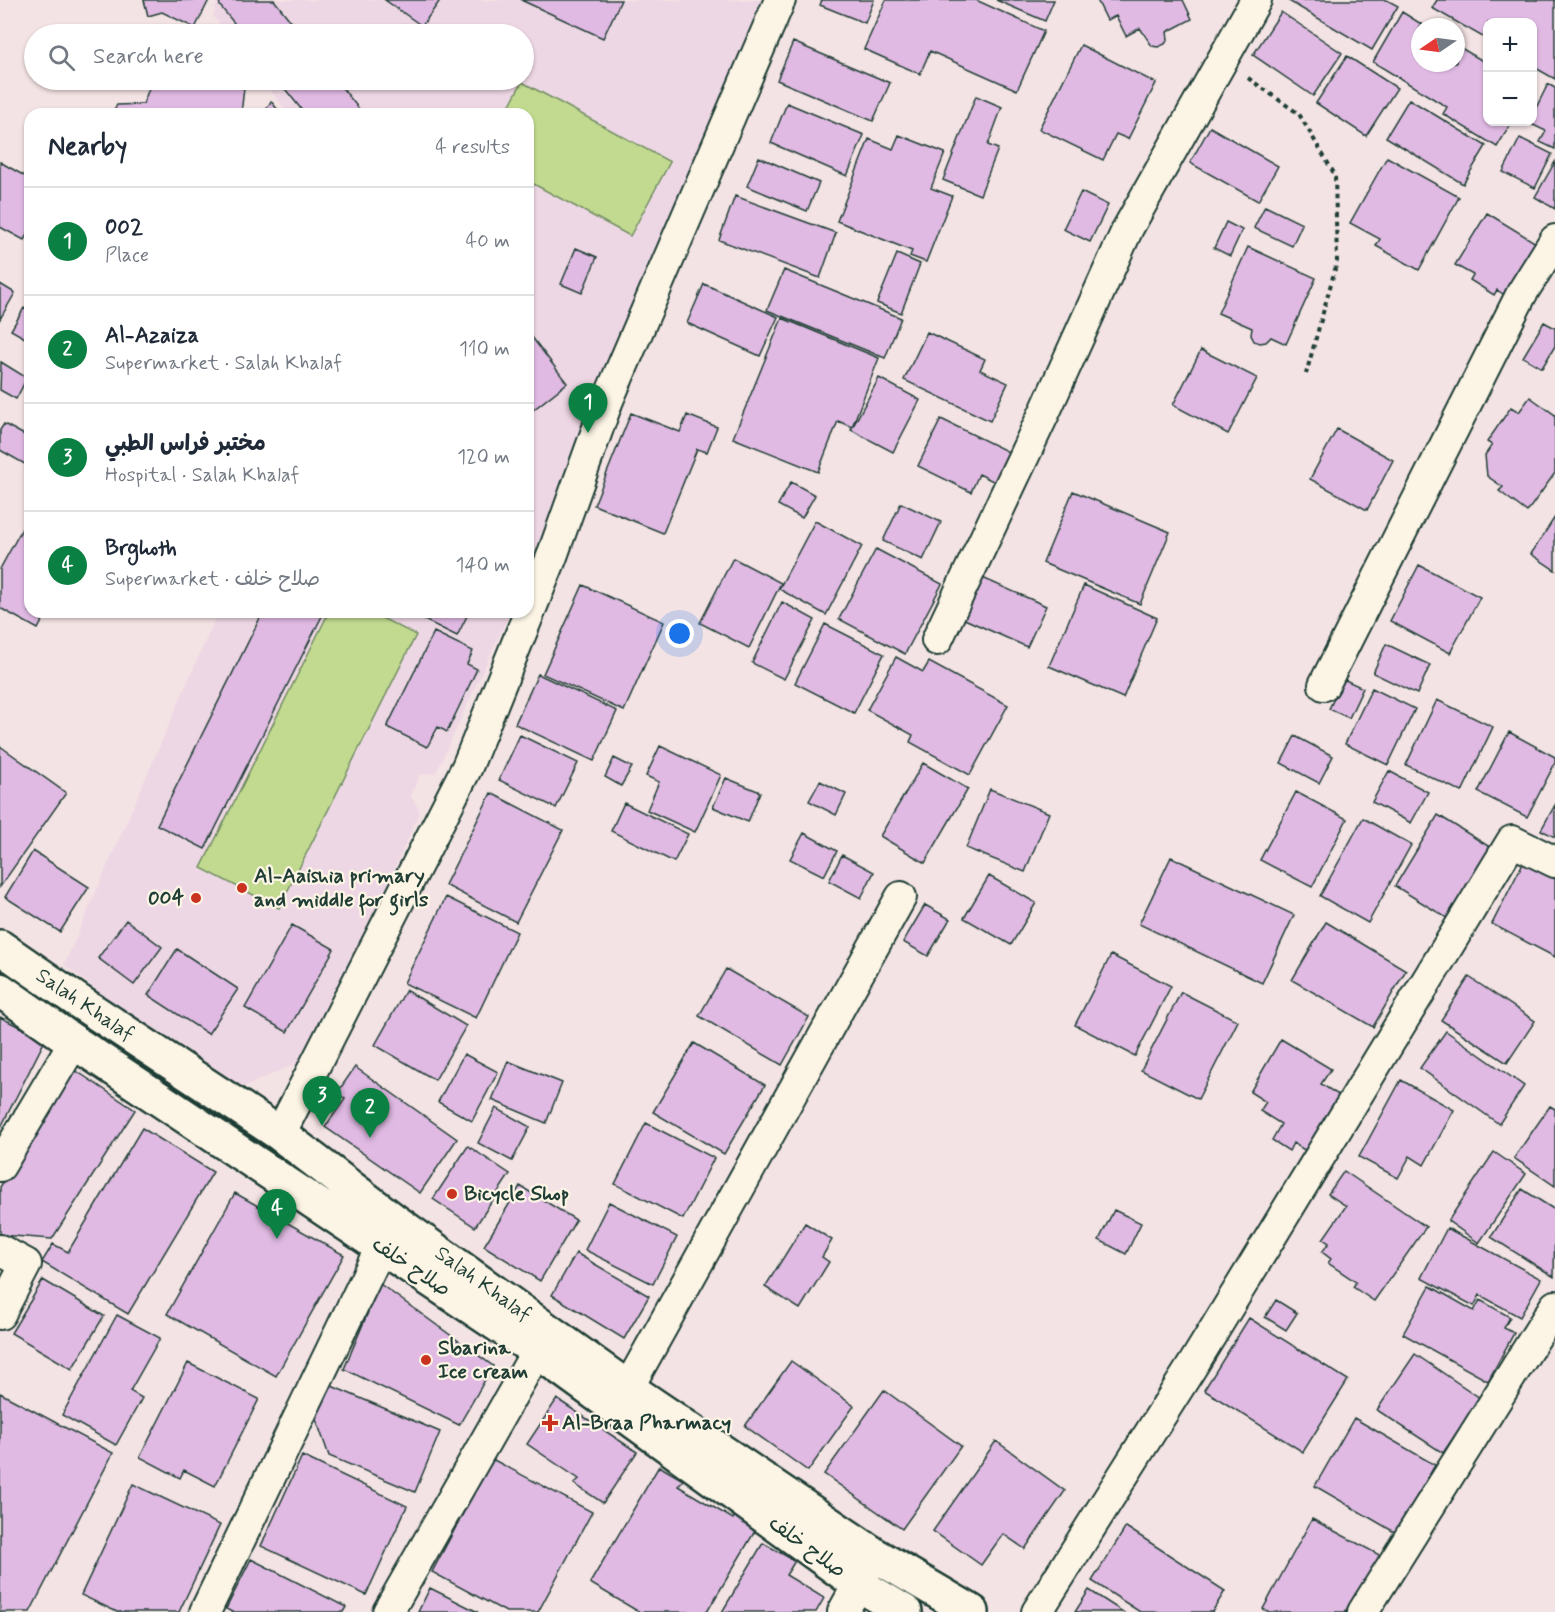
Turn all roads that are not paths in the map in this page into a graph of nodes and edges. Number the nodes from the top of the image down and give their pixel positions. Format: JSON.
{"nodes":[{"id":1,"x":780,"y":0,"type":"edge"},
{"id":2,"x":1256,"y":0,"type":"edge"},
{"id":3,"x":1555,"y":240,"type":"edge"},
{"id":4,"x":534,"y":601,"type":"edge"},
{"id":5,"x":527,"y":618,"type":"edge"},
{"id":6,"x":938,"y":640,"type":"dead end"},
{"id":7,"x":1324,"y":685,"type":"dead end"},
{"id":8,"x":1555,"y":862,"type":"edge"},
{"id":9,"x":901,"y":897,"type":"dead end"},
{"id":10,"x":0,"y":947,"type":"edge"},
{"id":11,"x":0,"y":990,"type":"edge"},
{"id":12,"x":74,"y":1042,"type":"junction"},
{"id":13,"x":280,"y":1134,"type":"junction"},
{"id":14,"x":0,"y":1166,"type":"edge"},
{"id":15,"x":381,"y":1247,"type":"junction"},
{"id":16,"x":0,"y":1250,"type":"edge"},
{"id":17,"x":1555,"y":1306,"type":"edge"},
{"id":18,"x":0,"y":1314,"type":"edge"},
{"id":19,"x":537,"y":1351,"type":"junction"},
{"id":20,"x":628,"y":1388,"type":"junction"},
{"id":21,"x":874,"y":1555,"type":"junction"},
{"id":22,"x":851,"y":1598,"type":"edge"},
{"id":23,"x":205,"y":1612,"type":"edge"},
{"id":24,"x":388,"y":1612,"type":"edge"},
{"id":25,"x":905,"y":1612,"type":"edge"},
{"id":26,"x":972,"y":1612,"type":"edge"},
{"id":27,"x":1036,"y":1612,"type":"edge"},
{"id":28,"x":1363,"y":1612,"type":"edge"}],
"edges":[{"from":1,"to":4,"type":"street"},
{"from":2,"to":6,"type":"street"},
{"from":3,"to":7,"type":"street"},
{"from":5,"to":13,"type":"street"},
{"from":8,"to":27,"type":"street"},
{"from":9,"to":20,"type":"street"},
{"from":10,"to":13,"type":"main road","name":"Salah Khalaf"},
{"from":11,"to":12,"type":"main road","name":"صلاح خلف"},
{"from":12,"to":14,"type":"street"},
{"from":12,"to":15,"type":"main road","name":"صلاح خلف"},
{"from":13,"to":20,"type":"main road","name":"Salah Khalaf"},
{"from":15,"to":19,"type":"main road","name":"صلاح خلف"},
{"from":15,"to":23,"type":"street"},
{"from":16,"to":18,"type":"street"},
{"from":17,"to":28,"type":"street"},
{"from":19,"to":22,"type":"main road","name":"صلاح خلف"},
{"from":19,"to":24,"type":"street"},
{"from":20,"to":21,"type":"main road","name":"Salah Khalaf"},
{"from":21,"to":22,"type":"street"},
{"from":21,"to":26,"type":"main road","name":"Salah Khalaf"},
{"from":22,"to":25,"type":"main road","name":"صلاح خلف"}]}
